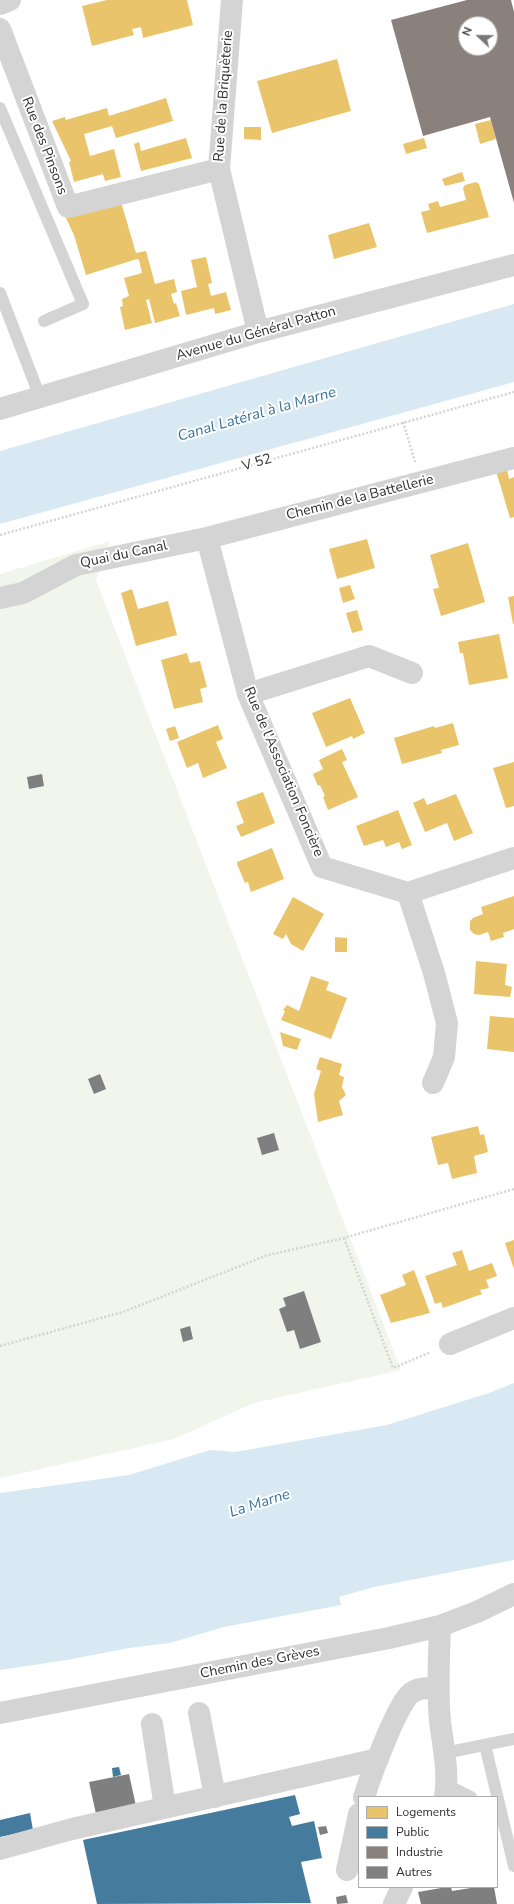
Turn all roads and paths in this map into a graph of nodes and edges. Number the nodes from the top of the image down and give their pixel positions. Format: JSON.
{"nodes":[{"id":1,"x":10,"y":0,"type":"edge"},
{"id":2,"x":232,"y":0,"type":"edge"},
{"id":3,"x":0,"y":4,"type":"edge"},
{"id":4,"x":0,"y":30,"type":"edge"},
{"id":5,"x":0,"y":108,"type":"edge"},
{"id":6,"x":219,"y":169,"type":"junction"},
{"id":7,"x":514,"y":265,"type":"edge"},
{"id":8,"x":0,"y":293,"type":"edge"},
{"id":9,"x":44,"y":321,"type":"dead end"},
{"id":10,"x":258,"y":332,"type":"junction"},
{"id":11,"x":514,"y":392,"type":"edge"},
{"id":12,"x":40,"y":397,"type":"junction"},
{"id":13,"x":0,"y":408,"type":"edge"},
{"id":14,"x":403,"y":422,"type":"junction"},
{"id":15,"x":514,"y":458,"type":"edge"},
{"id":16,"x":421,"y":483,"type":"junction"},
{"id":17,"x":0,"y":535,"type":"edge"},
{"id":18,"x":206,"y":538,"type":"junction"},
{"id":19,"x":0,"y":598,"type":"edge"},
{"id":20,"x":412,"y":673,"type":"dead end"},
{"id":21,"x":248,"y":694,"type":"junction"},
{"id":22,"x":514,"y":858,"type":"edge"},
{"id":23,"x":408,"y":893,"type":"junction"},
{"id":24,"x":433,"y":1083,"type":"dead end"},
{"id":25,"x":514,"y":1189,"type":"edge"},
{"id":26,"x":344,"y":1238,"type":"junction"},
{"id":27,"x":514,"y":1318,"type":"edge"},
{"id":28,"x":450,"y":1344,"type":"joint"},
{"id":29,"x":0,"y":1346,"type":"edge"},
{"id":30,"x":514,"y":1594,"type":"edge"},
{"id":31,"x":440,"y":1626,"type":"junction"},
{"id":32,"x":438,"y":1688,"type":"junction"},
{"id":33,"x":0,"y":1713,"type":"edge"},
{"id":34,"x":199,"y":1713,"type":"dead end"},
{"id":35,"x":152,"y":1724,"type":"dead end"},
{"id":36,"x":514,"y":1739,"type":"edge"},
{"id":37,"x":485,"y":1745,"type":"junction"},
{"id":38,"x":445,"y":1753,"type":"junction"},
{"id":39,"x":378,"y":1759,"type":"junction"},
{"id":40,"x":446,"y":1791,"type":"edge"},
{"id":41,"x":364,"y":1796,"type":"edge"},
{"id":42,"x":467,"y":1796,"type":"edge"},
{"id":43,"x":496,"y":1796,"type":"edge"},
{"id":44,"x":215,"y":1797,"type":"junction"},
{"id":45,"x":165,"y":1808,"type":"junction"},
{"id":46,"x":499,"y":1811,"type":"edge"},
{"id":47,"x":358,"y":1819,"type":"edge"},
{"id":48,"x":510,"y":1833,"type":"edge"},
{"id":49,"x":0,"y":1849,"type":"edge"},
{"id":50,"x":514,"y":1866,"type":"edge"},
{"id":51,"x":347,"y":1870,"type":"dead end"},
{"id":52,"x":402,"y":1888,"type":"edge"},
{"id":53,"x":394,"y":1904,"type":"edge"}],
"edges":[{"from":1,"to":3,"type":"street"},
{"from":2,"to":6,"type":"street","name":"Rue de la Briquèterie"},
{"from":4,"to":6,"type":"street","name":"Rue des Pinsons"},
{"from":5,"to":9,"type":"lane"},
{"from":6,"to":10,"type":"street","name":"Rue de la Briquèterie"},
{"from":7,"to":10,"type":"street","name":"Avenue du Général Patton"},
{"from":8,"to":12,"type":"lane"},
{"from":10,"to":12,"type":"street","name":"Avenue du Général Patton"},
{"from":11,"to":14,"type":"path","name":"V 52"},
{"from":12,"to":13,"type":"street","name":"Avenue du Général Patton"},
{"from":14,"to":16,"type":"path"},
{"from":14,"to":17,"type":"path","name":"V 52"},
{"from":15,"to":16,"type":"street","name":"Chemin de la Battellerie"},
{"from":16,"to":18,"type":"street","name":"Chemin de la Battellerie"},
{"from":18,"to":19,"type":"street","name":"Quai du Canal"},
{"from":18,"to":21,"type":"street","name":"Rue de l'Association Foncière"},
{"from":20,"to":21,"type":"street"},
{"from":21,"to":23,"type":"street","name":"Rue de l'Association Foncière"},
{"from":22,"to":23,"type":"street"},
{"from":23,"to":24,"type":"street"},
{"from":25,"to":26,"type":"path"},
{"from":26,"to":28,"type":"path"},
{"from":26,"to":29,"type":"path"},
{"from":27,"to":28,"type":"street"},
{"from":30,"to":31,"type":"street","name":"Chemin des Grèves"},
{"from":31,"to":32,"type":"street"},
{"from":31,"to":33,"type":"street","name":"Chemin des Grèves"},
{"from":32,"to":38,"type":"street"},
{"from":32,"to":39,"type":"street"},
{"from":34,"to":44,"type":"street"},
{"from":35,"to":45,"type":"street"},
{"from":36,"to":37,"type":"lane"},
{"from":37,"to":38,"type":"lane"},
{"from":37,"to":43,"type":"lane"},
{"from":38,"to":40,"type":"street"},
{"from":39,"to":41,"type":"street"},
{"from":39,"to":44,"type":"street"},
{"from":40,"to":42,"type":"lane"},
{"from":44,"to":45,"type":"street"},
{"from":45,"to":49,"type":"street"},
{"from":46,"to":48,"type":"lane"},
{"from":47,"to":51,"type":"street"},
{"from":48,"to":50,"type":"lane"},
{"from":52,"to":53,"type":"street"}]}
